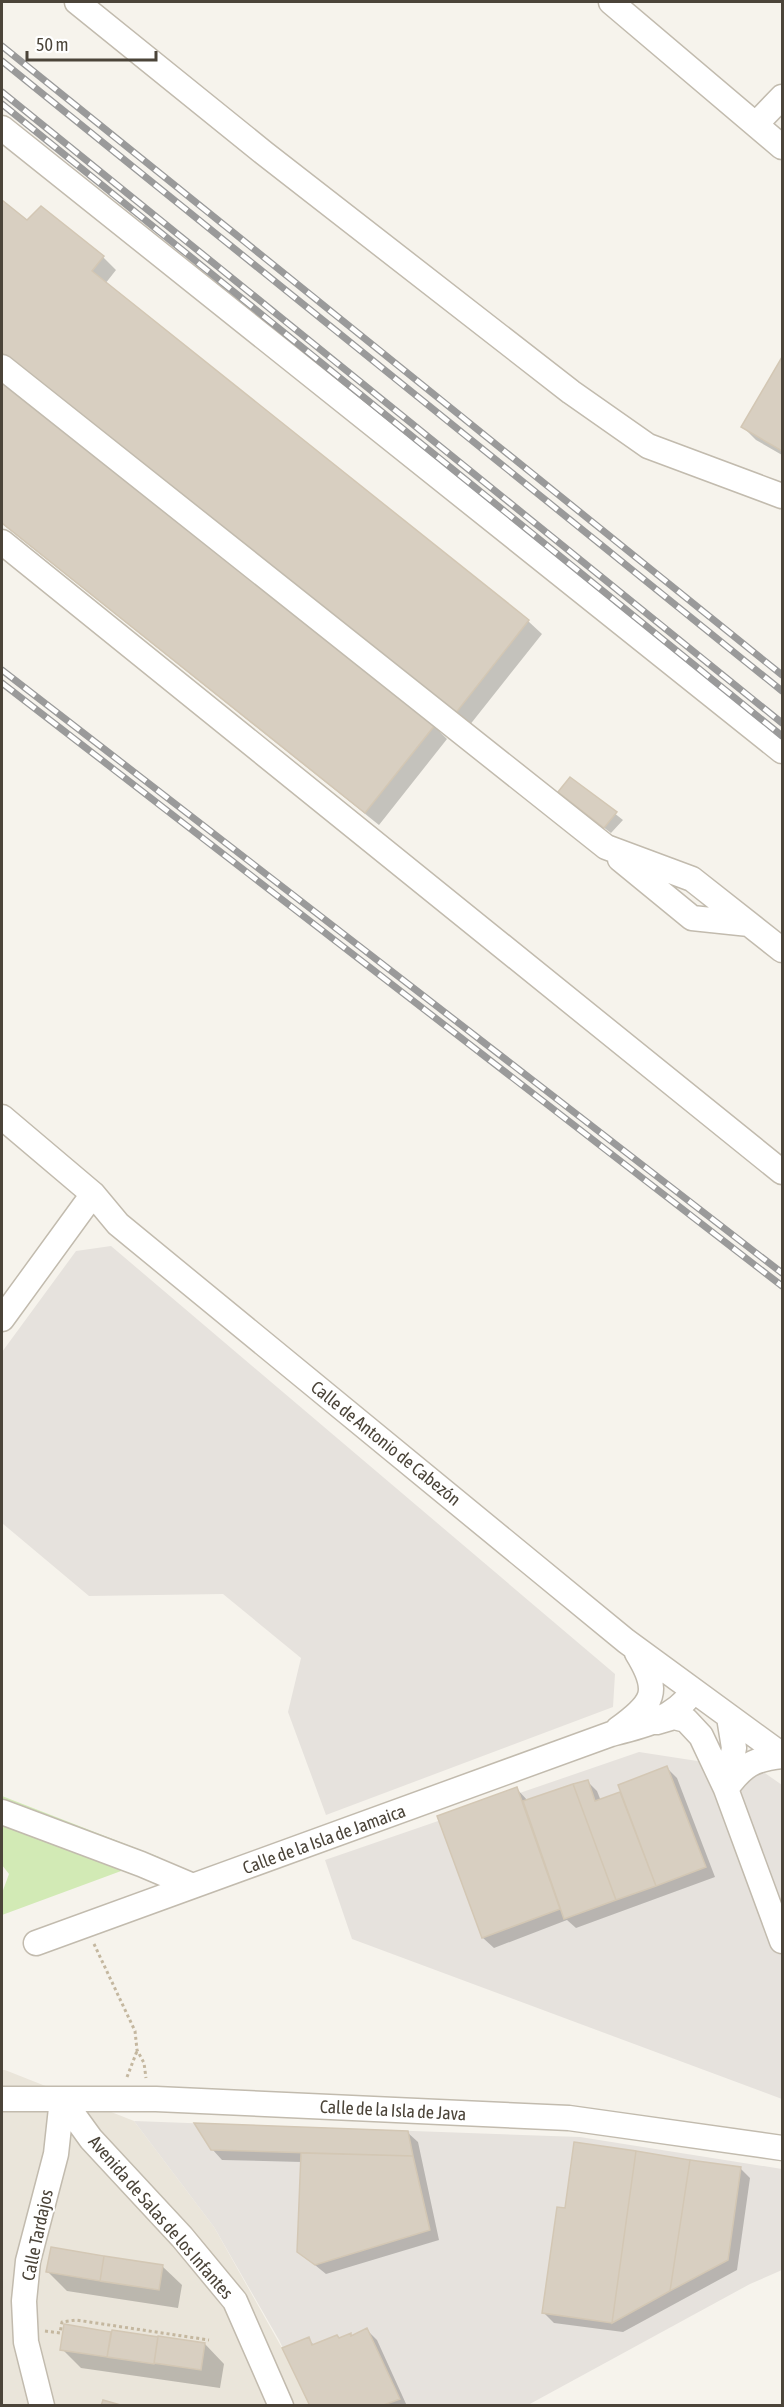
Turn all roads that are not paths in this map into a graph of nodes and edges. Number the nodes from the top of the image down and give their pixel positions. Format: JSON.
{"nodes":[{"id":1,"x":77,"y":2,"type":"edge"},
{"id":2,"x":611,"y":2,"type":"edge"},
{"id":3,"x":783,"y":97,"type":"edge"},
{"id":4,"x":756,"y":124,"type":"junction"},
{"id":5,"x":2,"y":128,"type":"edge"},
{"id":6,"x":783,"y":147,"type":"edge"},
{"id":7,"x":2,"y":367,"type":"edge"},
{"id":8,"x":783,"y":496,"type":"edge"},
{"id":9,"x":2,"y":542,"type":"edge"},
{"id":10,"x":783,"y":752,"type":"edge"},
{"id":11,"x":783,"y":950,"type":"edge"},
{"id":12,"x":2,"y":1117,"type":"edge"},
{"id":13,"x":783,"y":1172,"type":"edge"},
{"id":14,"x":93,"y":1194,"type":"junction"},
{"id":15,"x":2,"y":1319,"type":"edge"},
{"id":16,"x":632,"y":1646,"type":"junction"},
{"id":17,"x":693,"y":1691,"type":"junction"},
{"id":18,"x":729,"y":1717,"type":"junction"},
{"id":19,"x":655,"y":1723,"type":"junction"},
{"id":20,"x":611,"y":1734,"type":"junction"},
{"id":21,"x":783,"y":1756,"type":"edge"},
{"id":22,"x":726,"y":1789,"type":"junction"},
{"id":23,"x":2,"y":1812,"type":"edge"},
{"id":24,"x":193,"y":1886,"type":"junction"},
{"id":25,"x":783,"y":1941,"type":"edge"},
{"id":26,"x":36,"y":1943,"type":"dead end"},
{"id":27,"x":2,"y":2099,"type":"edge"},
{"id":28,"x":62,"y":2099,"type":"junction"},
{"id":29,"x":783,"y":2148,"type":"edge"},
{"id":30,"x":42,"y":2406,"type":"edge"},
{"id":31,"x":282,"y":2406,"type":"edge"}],
"edges":[{"from":1,"to":8,"type":"street"},
{"from":2,"to":4,"type":"street"},
{"from":3,"to":4,"type":"street"},
{"from":4,"to":6,"type":"street"},
{"from":5,"to":10,"type":"street"},
{"from":7,"to":11,"type":"street"},
{"from":9,"to":13,"type":"street"},
{"from":12,"to":14,"type":"street","name":"Calle de Antonio de Cabezón"},
{"from":14,"to":15,"type":"street"},
{"from":14,"to":16,"type":"street","name":"Calle de Antonio de Cabezón"},
{"from":16,"to":17,"type":"street","name":"Calle de Antonio de Cabezón"},
{"from":16,"to":20,"type":"street","name":"Calle de la Isla de Jamaica"},
{"from":17,"to":18,"type":"street","name":"Calle de Antonio de Cabezón"},
{"from":17,"to":19,"type":"street","name":"Calle de la Isla de Jamaica"},
{"from":18,"to":21,"type":"street","name":"Calle de Antonio de Cabezón"},
{"from":18,"to":22,"type":"street"},
{"from":19,"to":20,"type":"street","name":"Calle de la Isla de Jamaica"},
{"from":19,"to":22,"type":"street"},
{"from":20,"to":24,"type":"street","name":"Calle de la Isla de Jamaica"},
{"from":21,"to":22,"type":"street"},
{"from":22,"to":25,"type":"street"},
{"from":23,"to":24,"type":"street"},
{"from":24,"to":26,"type":"street","name":"Calle de la Isla de Jamaica"},
{"from":27,"to":28,"type":"street","name":"Calle de la Isla de Java"},
{"from":28,"to":29,"type":"street","name":"Calle de la Isla de Java"},
{"from":28,"to":30,"type":"street","name":"Calle Tardajos"},
{"from":28,"to":31,"type":"street","name":"Avenida de Salas de los Infantes"}]}
